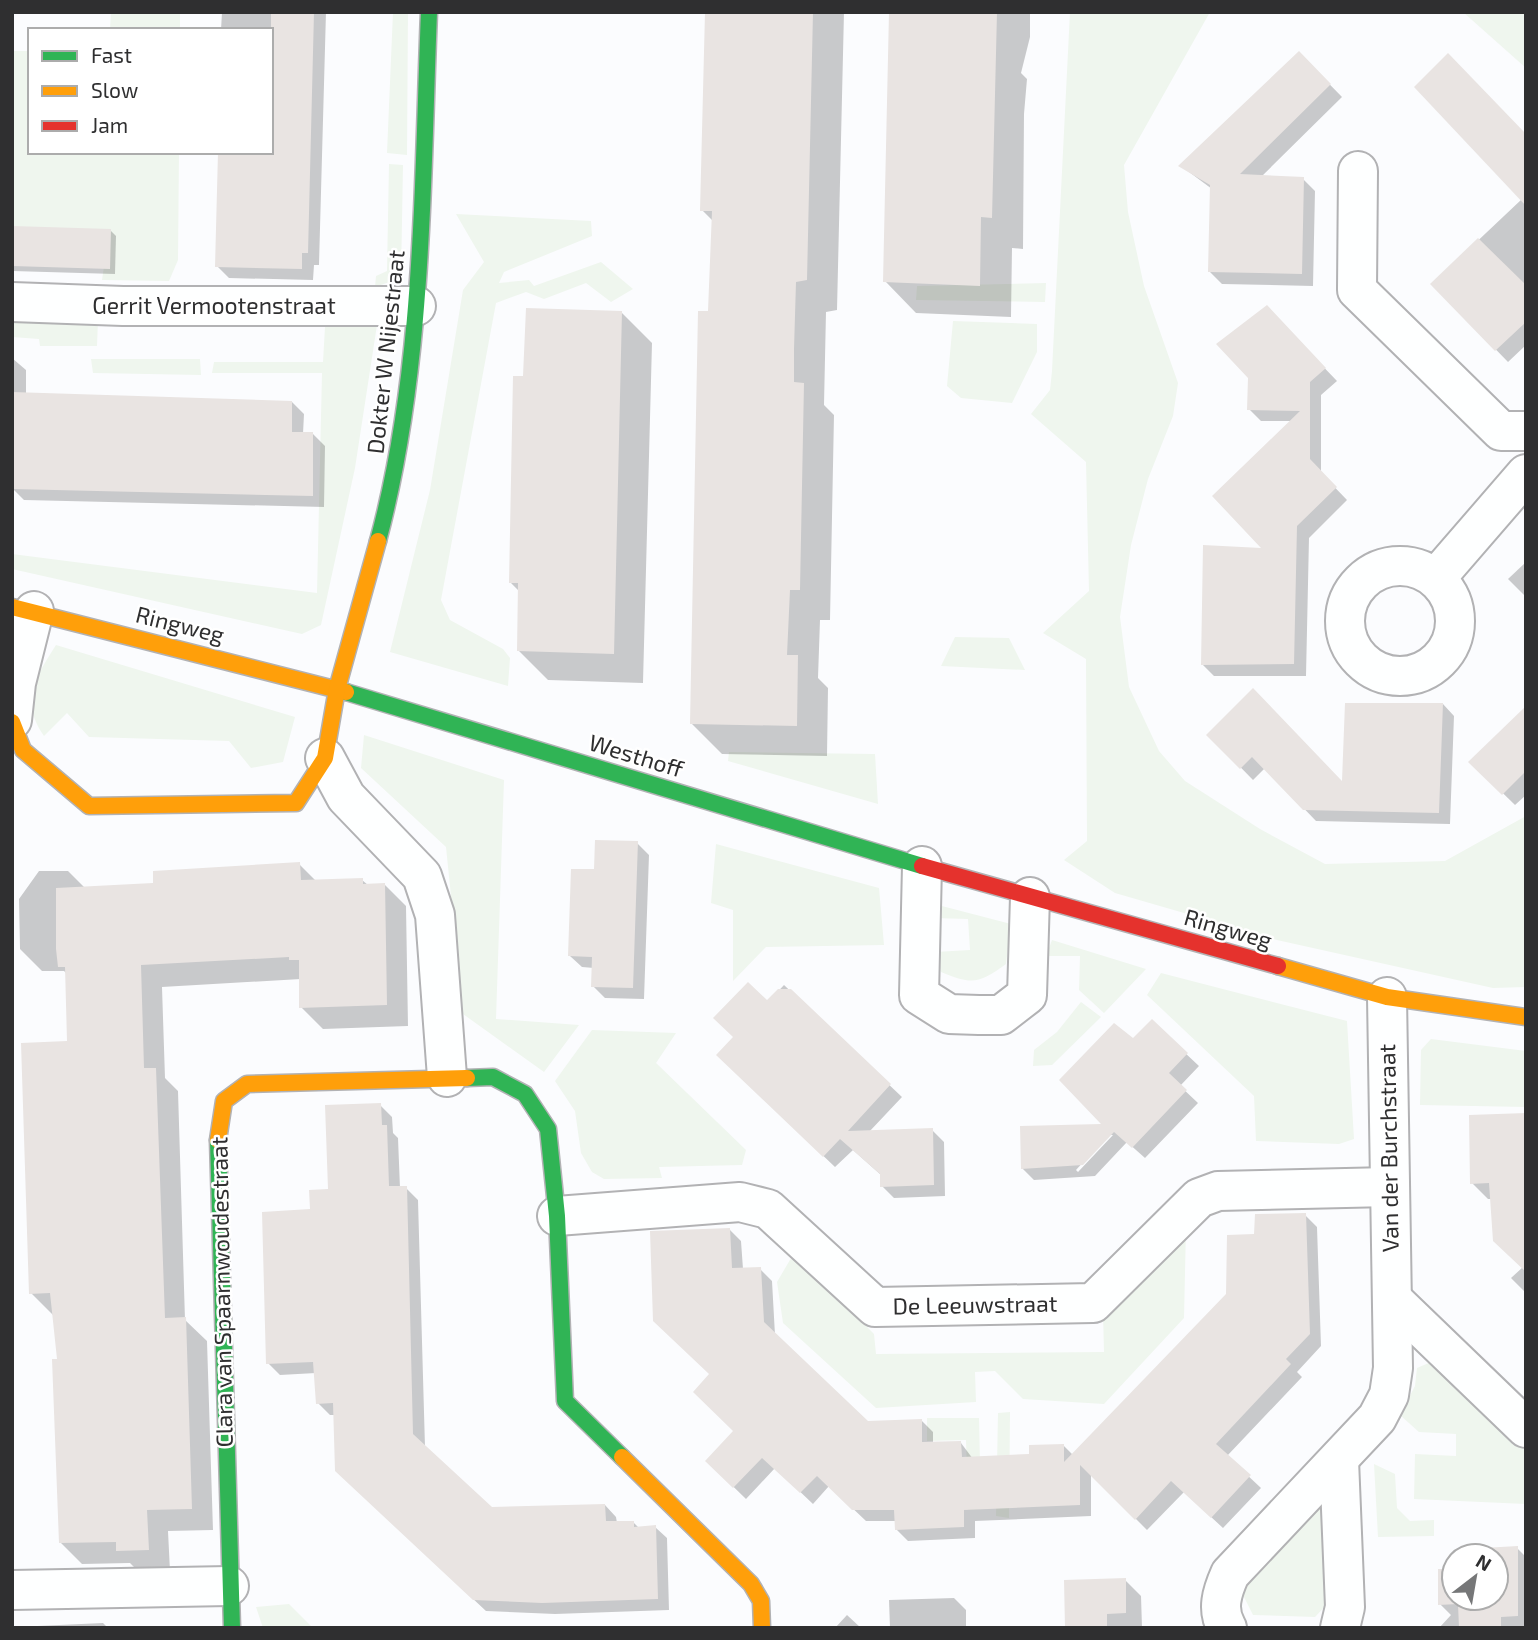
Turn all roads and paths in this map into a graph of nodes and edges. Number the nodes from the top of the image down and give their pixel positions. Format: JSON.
{"nodes":[{"id":1,"x":429,"y":12,"type":"edge"},
{"id":2,"x":1358,"y":171,"type":"dead end"},
{"id":3,"x":12,"y":302,"type":"edge"},
{"id":4,"x":416,"y":306,"type":"junction"},
{"id":5,"x":1526,"y":431,"type":"edge"},
{"id":6,"x":1526,"y":474,"type":"edge"},
{"id":7,"x":1436,"y":578,"type":"dead end"},
{"id":8,"x":23,"y":609,"type":"edge"},
{"id":9,"x":337,"y":689,"type":"junction"},
{"id":10,"x":12,"y":721,"type":"edge"},
{"id":11,"x":325,"y":758,"type":"junction"},
{"id":12,"x":922,"y":866,"type":"junction"},
{"id":13,"x":1030,"y":897,"type":"junction"},
{"id":14,"x":1387,"y":997,"type":"junction"},
{"id":15,"x":1526,"y":1017,"type":"edge"},
{"id":16,"x":447,"y":1077,"type":"junction"},
{"id":17,"x":1389,"y":1187,"type":"junction"},
{"id":18,"x":557,"y":1216,"type":"junction"},
{"id":19,"x":1392,"y":1300,"type":"junction"},
{"id":20,"x":1526,"y":1428,"type":"edge"},
{"id":21,"x":1339,"y":1460,"type":"junction"},
{"id":22,"x":229,"y":1586,"type":"junction"},
{"id":23,"x":12,"y":1590,"type":"edge"},
{"id":24,"x":232,"y":1628,"type":"edge"},
{"id":25,"x":762,"y":1628,"type":"edge"},
{"id":26,"x":1227,"y":1628,"type":"edge"},
{"id":27,"x":1340,"y":1628,"type":"edge"}],
"edges":[{"from":1,"to":4,"type":"street","name":"Dokter W Nijestraat"},
{"from":2,"to":5,"type":"street"},
{"from":3,"to":4,"type":"street","name":"Gerrit Vermootenstraat"},
{"from":4,"to":9,"type":"street","name":"Dokter W Nijestraat"},
{"from":6,"to":7,"type":"street"},
{"from":8,"to":9,"type":"street","name":"Ringweg"},
{"from":8,"to":10,"type":"street"},
{"from":9,"to":11,"type":"street"},
{"from":9,"to":12,"type":"street","name":"Westhoff"},
{"from":10,"to":11,"type":"street"},
{"from":11,"to":16,"type":"street"},
{"from":12,"to":13,"type":"street","name":"Ringweg"},
{"from":12,"to":13,"type":"street"},
{"from":13,"to":14,"type":"street","name":"Ringweg"},
{"from":14,"to":15,"type":"street","name":"Ringweg"},
{"from":14,"to":17,"type":"street","name":"Van der Burchstraat"},
{"from":16,"to":18,"type":"street","name":"Clara van Spaarnwoudestraat"},
{"from":16,"to":22,"type":"street","name":"Clara van Spaarnwoudestraat"},
{"from":17,"to":18,"type":"street","name":"De Leeuwstraat"},
{"from":17,"to":19,"type":"street","name":"Van der Burchstraat"},
{"from":18,"to":25,"type":"street","name":"Clara van Spaarnwoudestraat"},
{"from":19,"to":20,"type":"street"},
{"from":19,"to":21,"type":"street","name":"Van der Burchstraat"},
{"from":21,"to":26,"type":"street","name":"Van der Burchstraat"},
{"from":21,"to":27,"type":"street"},
{"from":22,"to":23,"type":"street"},
{"from":22,"to":24,"type":"street","name":"Clara van Spaarnwoudestraat"}]}
